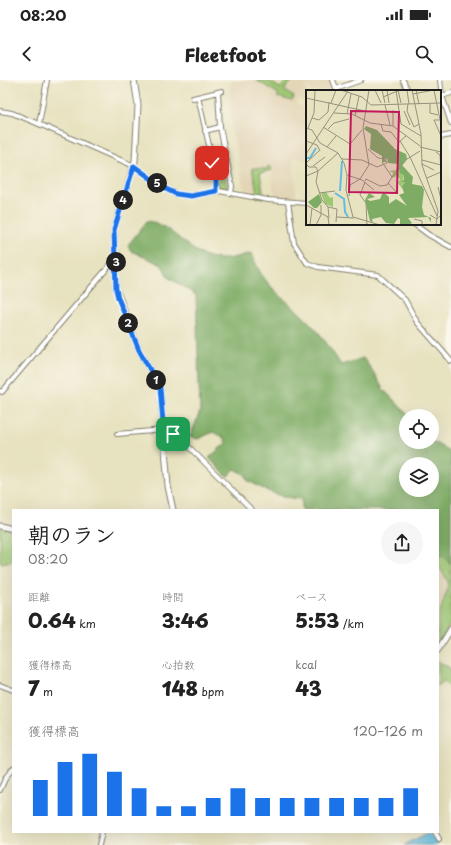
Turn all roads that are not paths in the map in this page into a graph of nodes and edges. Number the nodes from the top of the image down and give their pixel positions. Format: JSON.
{"nodes":[{"id":1,"x":47,"y":80,"type":"edge"},
{"id":2,"x":134,"y":80,"type":"edge"},
{"id":3,"x":333,"y":80,"type":"edge"},
{"id":4,"x":361,"y":80,"type":"edge"},
{"id":5,"x":403,"y":80,"type":"edge"},
{"id":6,"x":440,"y":80,"type":"edge"},
{"id":7,"x":337,"y":90,"type":"edge"},
{"id":8,"x":408,"y":90,"type":"edge"},
{"id":9,"x":451,"y":93,"type":"edge"},
{"id":10,"x":442,"y":96,"type":"junction"},
{"id":11,"x":0,"y":111,"type":"edge"},
{"id":12,"x":451,"y":122,"type":"edge"},
{"id":13,"x":39,"y":124,"type":"junction"},
{"id":14,"x":220,"y":127,"type":"junction"},
{"id":15,"x":205,"y":131,"type":"junction"},
{"id":16,"x":451,"y":135,"type":"edge"},
{"id":17,"x":441,"y":138,"type":"edge"},
{"id":18,"x":134,"y":166,"type":"junction"},
{"id":19,"x":216,"y":191,"type":"junction"},
{"id":20,"x":231,"y":193,"type":"junction"},
{"id":21,"x":288,"y":202,"type":"junction"},
{"id":22,"x":306,"y":203,"type":"edge"},
{"id":23,"x":415,"y":225,"type":"edge"},
{"id":24,"x":451,"y":247,"type":"edge"},
{"id":25,"x":116,"y":258,"type":"junction"},
{"id":26,"x":451,"y":361,"type":"edge"},
{"id":27,"x":0,"y":391,"type":"edge"},
{"id":28,"x":164,"y":431,"type":"junction"},
{"id":29,"x":117,"y":434,"type":"dead end"},
{"id":30,"x":173,"y":509,"type":"edge"},
{"id":31,"x":251,"y":509,"type":"edge"},
{"id":32,"x":0,"y":526,"type":"edge"},
{"id":33,"x":12,"y":528,"type":"edge"},
{"id":34,"x":451,"y":629,"type":"edge"},
{"id":35,"x":439,"y":648,"type":"edge"},
{"id":36,"x":0,"y":685,"type":"edge"},
{"id":37,"x":12,"y":690,"type":"edge"},
{"id":38,"x":12,"y":769,"type":"edge"},
{"id":39,"x":0,"y":790,"type":"edge"},
{"id":40,"x":102,"y":833,"type":"edge"},
{"id":41,"x":435,"y":833,"type":"edge"},
{"id":42,"x":439,"y":839,"type":"dead end"},
{"id":43,"x":99,"y":845,"type":"edge"}],
"edges":[{"from":1,"to":13,"type":"street"},
{"from":2,"to":18,"type":"street"},
{"from":3,"to":7,"type":"street"},
{"from":4,"to":7,"type":"street"},
{"from":5,"to":8,"type":"street"},
{"from":6,"to":10,"type":"street"},
{"from":9,"to":10,"type":"street"},
{"from":10,"to":12,"type":"street"},
{"from":11,"to":13,"type":"street"},
{"from":13,"to":18,"type":"street"},
{"from":14,"to":15,"type":"street"},
{"from":14,"to":15,"type":"street"},
{"from":14,"to":20,"type":"street"},
{"from":15,"to":19,"type":"street"},
{"from":16,"to":17,"type":"street"},
{"from":18,"to":19,"type":"street"},
{"from":18,"to":25,"type":"street"},
{"from":19,"to":20,"type":"street"},
{"from":20,"to":21,"type":"street"},
{"from":21,"to":22,"type":"street"},
{"from":21,"to":26,"type":"street"},
{"from":23,"to":24,"type":"street"},
{"from":25,"to":27,"type":"street"},
{"from":25,"to":28,"type":"street"},
{"from":28,"to":29,"type":"street"},
{"from":28,"to":30,"type":"street"},
{"from":28,"to":31,"type":"street"},
{"from":32,"to":33,"type":"street"},
{"from":34,"to":35,"type":"street"},
{"from":36,"to":37,"type":"street"},
{"from":38,"to":39,"type":"street"},
{"from":40,"to":43,"type":"street"},
{"from":41,"to":42,"type":"street"}]}
